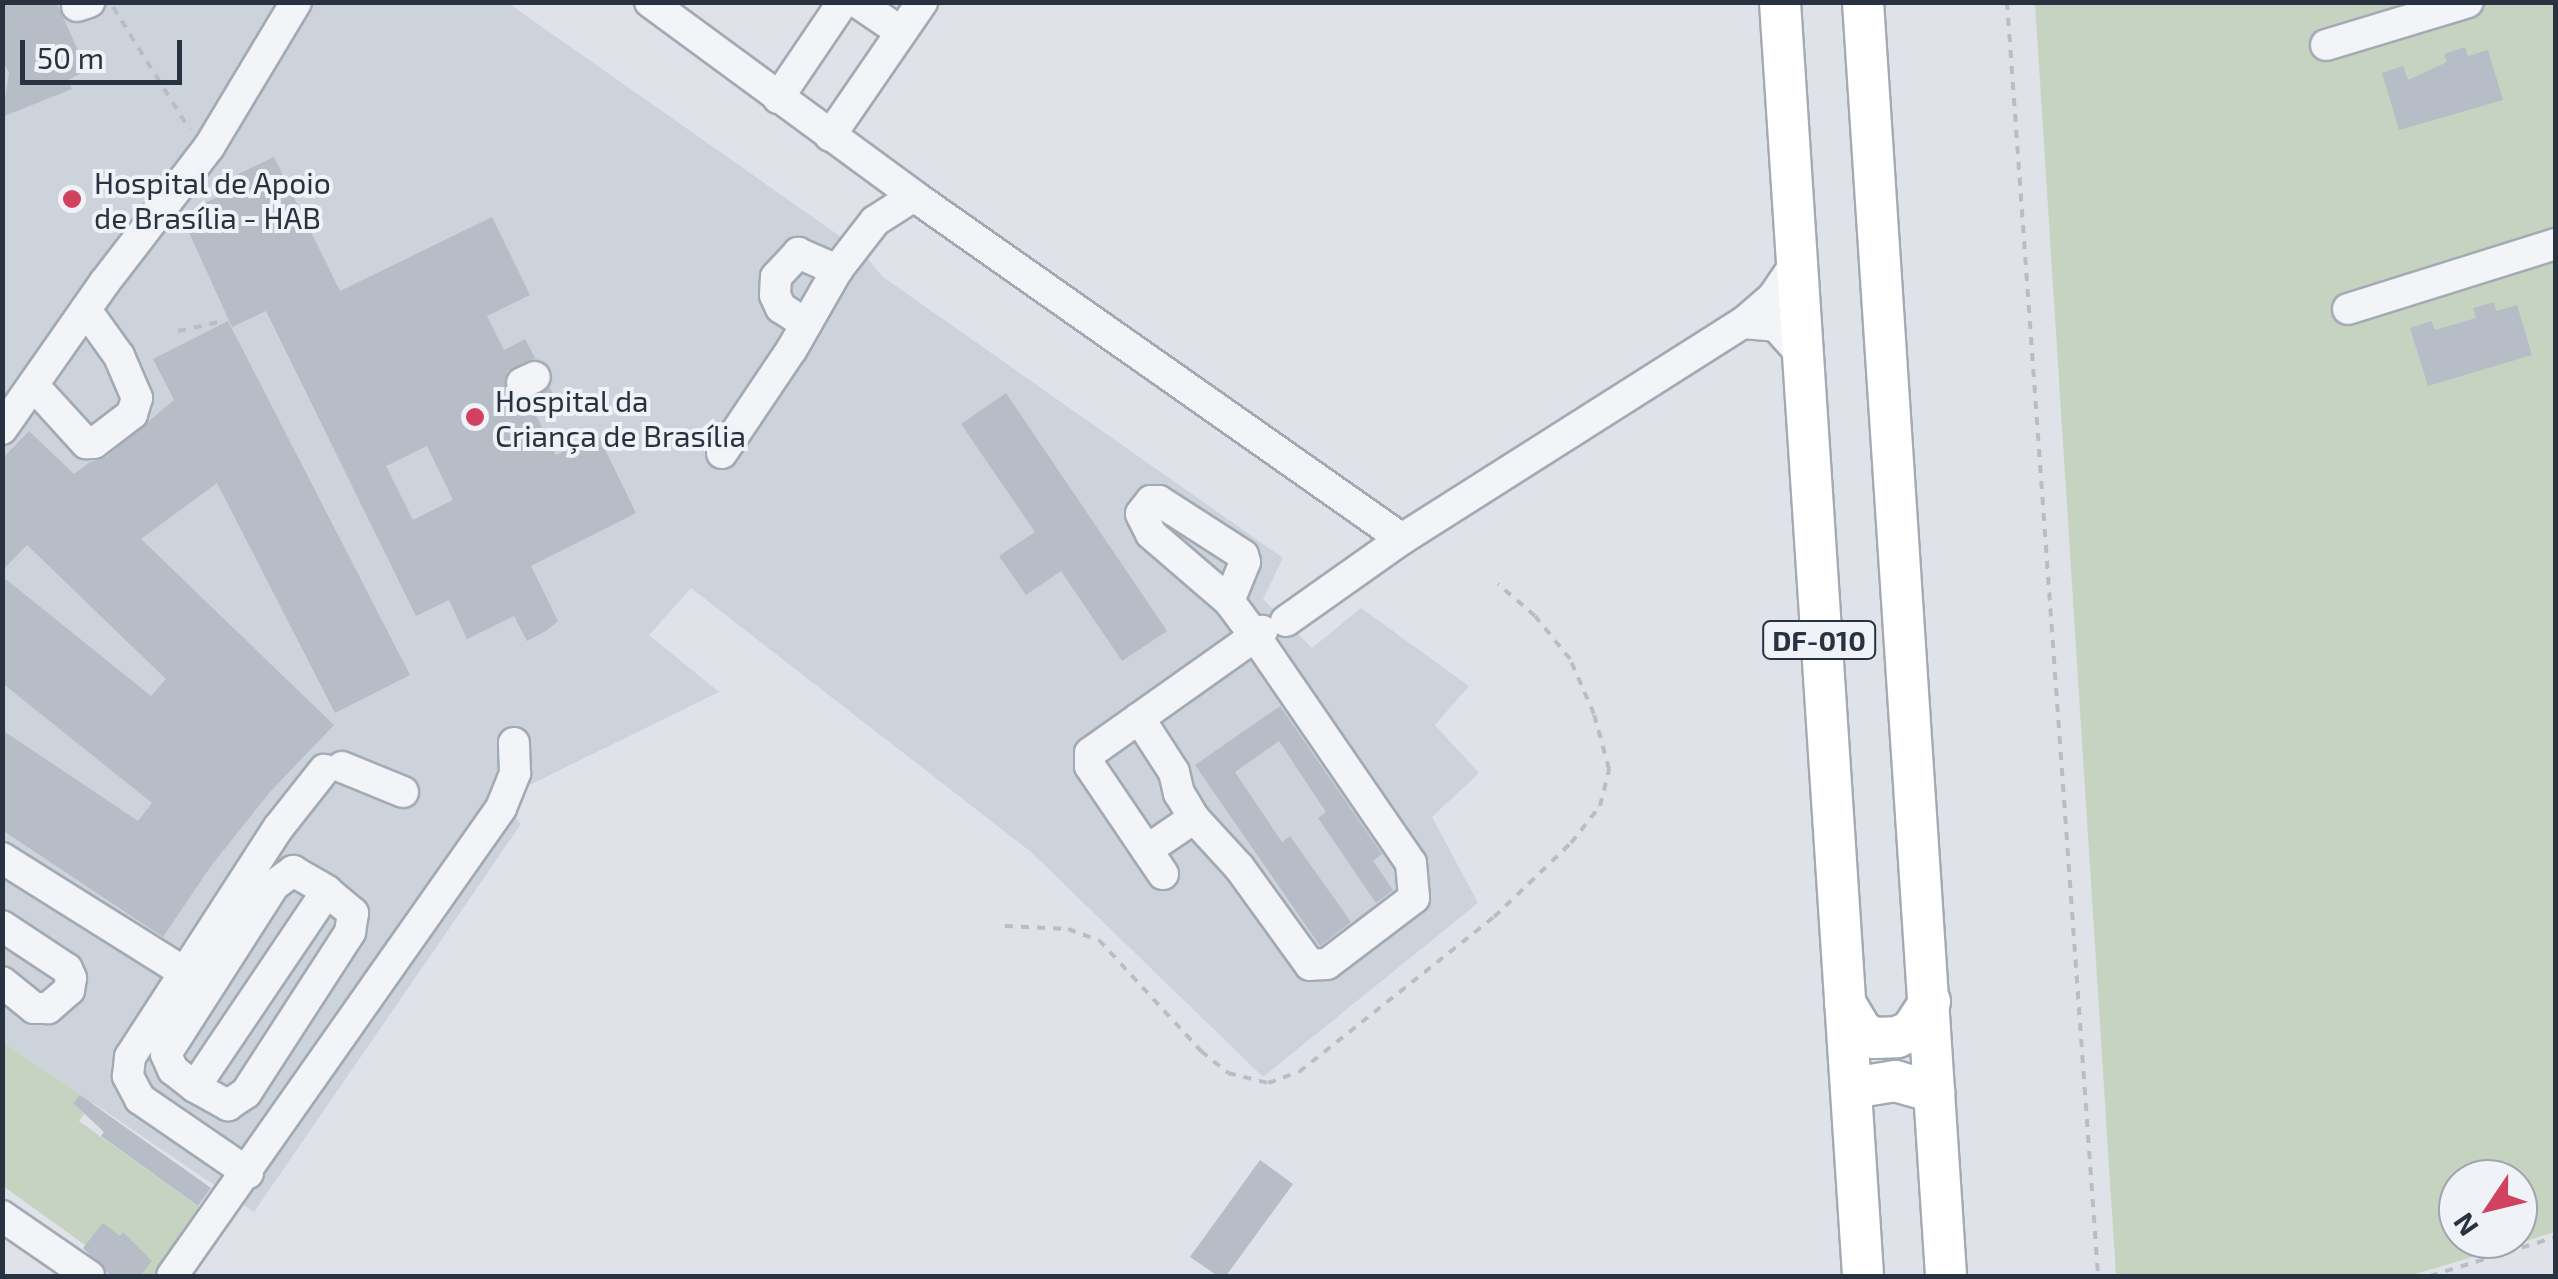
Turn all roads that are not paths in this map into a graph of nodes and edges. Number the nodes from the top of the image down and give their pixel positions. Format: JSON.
{"nodes":[{"id":1,"x":296,"y":2,"type":"edge"},
{"id":2,"x":650,"y":2,"type":"edge"},
{"id":3,"x":843,"y":2,"type":"edge"},
{"id":4,"x":857,"y":2,"type":"edge"},
{"id":5,"x":922,"y":2,"type":"edge"},
{"id":6,"x":1780,"y":2,"type":"edge"},
{"id":7,"x":1863,"y":2,"type":"edge"},
{"id":8,"x":2468,"y":2,"type":"edge"},
{"id":9,"x":901,"y":32,"type":"junction"},
{"id":10,"x":2326,"y":45,"type":"dead end"},
{"id":11,"x":778,"y":98,"type":"junction"},
{"id":12,"x":830,"y":136,"type":"junction"},
{"id":13,"x":914,"y":196,"type":"junction"},
{"id":14,"x":2556,"y":244,"type":"edge"},
{"id":15,"x":1796,"y":264,"type":"junction"},
{"id":16,"x":836,"y":270,"type":"junction"},
{"id":17,"x":2348,"y":309,"type":"dead end"},
{"id":18,"x":86,"y":310,"type":"junction"},
{"id":19,"x":1743,"y":323,"type":"junction"},
{"id":20,"x":806,"y":324,"type":"junction"},
{"id":21,"x":1802,"y":355,"type":"junction"},
{"id":22,"x":33,"y":385,"type":"junction"},
{"id":23,"x":2,"y":429,"type":"edge"},
{"id":24,"x":722,"y":453,"type":"dead end"},
{"id":25,"x":1402,"y":539,"type":"junction"},
{"id":26,"x":1228,"y":601,"type":"dead end"},
{"id":27,"x":1268,"y":629,"type":"junction"},
{"id":28,"x":1138,"y":718,"type":"junction"},
{"id":29,"x":514,"y":743,"type":"dead end"},
{"id":30,"x":403,"y":792,"type":"dead end"},
{"id":31,"x":1194,"y":818,"type":"junction"},
{"id":32,"x":2,"y":858,"type":"edge"},
{"id":33,"x":326,"y":890,"type":"junction"},
{"id":34,"x":2,"y":926,"type":"edge"},
{"id":35,"x":2,"y":982,"type":"edge"},
{"id":36,"x":189,"y":984,"type":"junction"},
{"id":37,"x":1930,"y":1002,"type":"junction"},
{"id":38,"x":1845,"y":1003,"type":"junction"},
{"id":39,"x":196,"y":1087,"type":"junction"},
{"id":40,"x":1852,"y":1088,"type":"junction"},
{"id":41,"x":1934,"y":1092,"type":"junction"},
{"id":42,"x":248,"y":1173,"type":"junction"},
{"id":43,"x":2,"y":1216,"type":"edge"},
{"id":44,"x":88,"y":1276,"type":"edge"},
{"id":45,"x":172,"y":1276,"type":"edge"},
{"id":46,"x":1863,"y":1276,"type":"edge"},
{"id":47,"x":1946,"y":1276,"type":"edge"}],
"edges":[{"from":1,"to":18,"type":"street"},
{"from":2,"to":11,"type":"street"},
{"from":3,"to":11,"type":"street"},
{"from":4,"to":9,"type":"street"},
{"from":5,"to":9,"type":"street"},
{"from":6,"to":15,"type":"main road","number":"DF-010"},
{"from":7,"to":37,"type":"main road","number":"DF-010"},
{"from":8,"to":10,"type":"street"},
{"from":9,"to":12,"type":"street"},
{"from":11,"to":12,"type":"street"},
{"from":12,"to":13,"type":"street"},
{"from":13,"to":16,"type":"street"},
{"from":13,"to":25,"type":"street"},
{"from":14,"to":17,"type":"street"},
{"from":15,"to":19,"type":"street"},
{"from":15,"to":21,"type":"main road","number":"DF-010"},
{"from":16,"to":20,"type":"street"},
{"from":16,"to":20,"type":"street"},
{"from":18,"to":22,"type":"street"},
{"from":18,"to":22,"type":"street"},
{"from":19,"to":21,"type":"street"},
{"from":19,"to":25,"type":"street"},
{"from":20,"to":24,"type":"street"},
{"from":21,"to":38,"type":"main road","number":"DF-010"},
{"from":22,"to":23,"type":"street"},
{"from":25,"to":27,"type":"street"},
{"from":26,"to":27,"type":"street"},
{"from":27,"to":28,"type":"street"},
{"from":27,"to":31,"type":"street"},
{"from":28,"to":31,"type":"street"},
{"from":28,"to":31,"type":"street"},
{"from":29,"to":42,"type":"street"},
{"from":30,"to":36,"type":"street"},
{"from":32,"to":36,"type":"street"},
{"from":33,"to":36,"type":"street"},
{"from":33,"to":39,"type":"street"},
{"from":33,"to":39,"type":"street"},
{"from":34,"to":35,"type":"street"},
{"from":36,"to":39,"type":"street"},
{"from":36,"to":42,"type":"street"},
{"from":37,"to":38,"type":"main road"},
{"from":37,"to":41,"type":"main road","number":"DF-010"},
{"from":38,"to":40,"type":"main road","number":"DF-010"},
{"from":40,"to":41,"type":"main road"},
{"from":40,"to":46,"type":"main road","number":"DF-010"},
{"from":41,"to":47,"type":"main road","number":"DF-010"},
{"from":42,"to":45,"type":"street"},
{"from":43,"to":44,"type":"street"}]}
